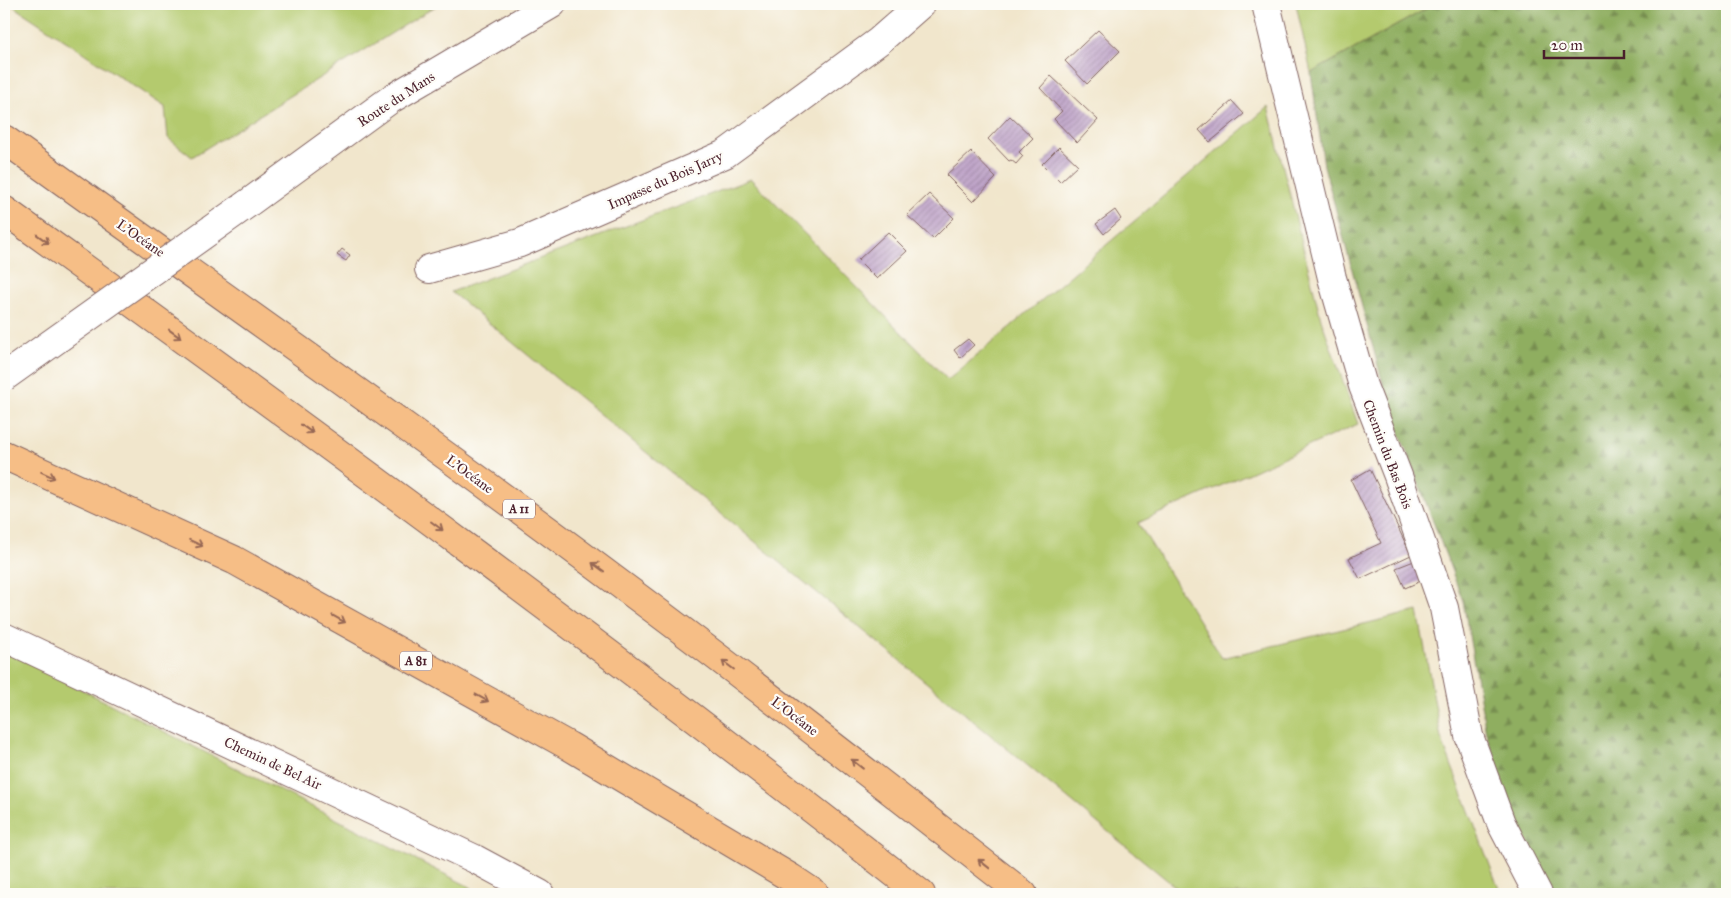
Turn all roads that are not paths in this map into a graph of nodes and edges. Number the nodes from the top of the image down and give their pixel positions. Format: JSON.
{"nodes":[{"id":1,"x":552,"y":4,"type":"edge"},
{"id":2,"x":921,"y":4,"type":"edge"},
{"id":3,"x":1266,"y":4,"type":"edge"},
{"id":4,"x":4,"y":140,"type":"edge"},
{"id":5,"x":4,"y":210,"type":"edge"},
{"id":6,"x":429,"y":269,"type":"dead end"},
{"id":7,"x":4,"y":377,"type":"edge"},
{"id":8,"x":4,"y":455,"type":"edge"},
{"id":9,"x":4,"y":637,"type":"edge"},
{"id":10,"x":540,"y":894,"type":"edge"},
{"id":11,"x":815,"y":894,"type":"edge"},
{"id":12,"x":921,"y":894,"type":"edge"},
{"id":13,"x":1023,"y":894,"type":"edge"},
{"id":14,"x":1538,"y":894,"type":"edge"}],
"edges":[{"from":1,"to":7,"type":"street","name":"Route du Mans","bridge":true},
{"from":2,"to":6,"type":"street","name":"Impasse du Bois Jarry"},
{"from":3,"to":14,"type":"street","name":"Chemin du Bas Bois"},
{"from":13,"to":4,"type":"highway","name":"L’Océane","number":"A 11","one_way":true},
{"from":5,"to":12,"type":"highway","one_way":true},
{"from":8,"to":11,"type":"highway","number":"A 81","one_way":true},
{"from":9,"to":10,"type":"street","name":"Chemin de Bel Air"}]}
